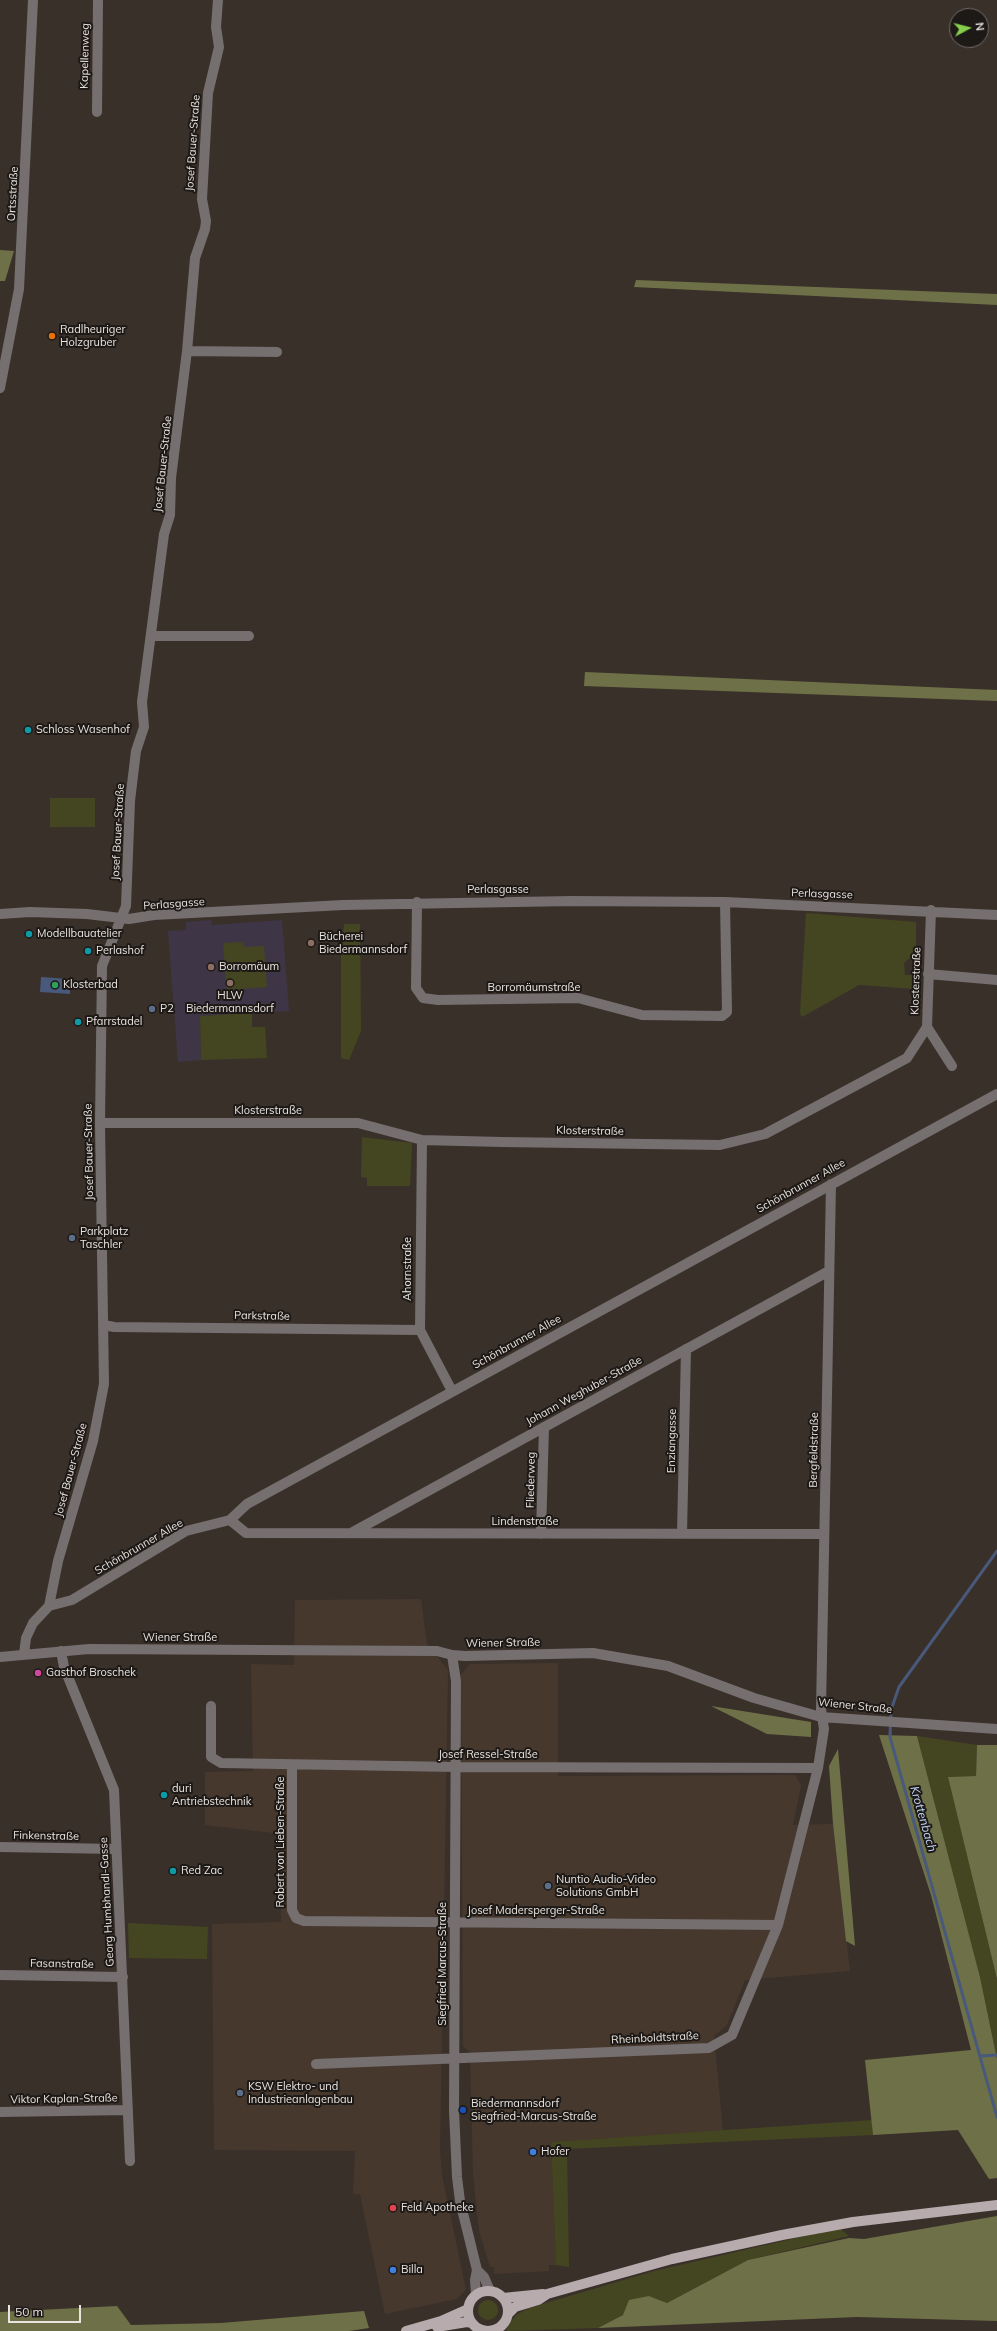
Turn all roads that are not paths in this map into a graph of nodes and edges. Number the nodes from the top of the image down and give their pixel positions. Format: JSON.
{"nodes":[{"id":1,"x":33,"y":0,"type":"edge"},
{"id":2,"x":98,"y":0,"type":"edge"},
{"id":3,"x":218,"y":0,"type":"edge"},
{"id":4,"x":97,"y":112,"type":"dead end"},
{"id":5,"x":4,"y":347,"type":"edge"},
{"id":6,"x":187,"y":351,"type":"junction"},
{"id":7,"x":277,"y":352,"type":"dead end"},
{"id":8,"x":0,"y":388,"type":"edge"},
{"id":9,"x":152,"y":636,"type":"junction"},
{"id":10,"x":250,"y":636,"type":"dead end"},
{"id":11,"x":417,"y":902,"type":"junction"},
{"id":12,"x":725,"y":902,"type":"junction"},
{"id":13,"x":931,"y":910,"type":"junction"},
{"id":14,"x":0,"y":914,"type":"edge"},
{"id":15,"x":997,"y":914,"type":"edge"},
{"id":16,"x":122,"y":919,"type":"junction"},
{"id":17,"x":928,"y":974,"type":"junction"},
{"id":18,"x":997,"y":980,"type":"edge"},
{"id":19,"x":927,"y":1026,"type":"junction"},
{"id":20,"x":952,"y":1066,"type":"dead end"},
{"id":21,"x":997,"y":1094,"type":"edge"},
{"id":22,"x":100,"y":1123,"type":"junction"},
{"id":23,"x":422,"y":1140,"type":"junction"},
{"id":24,"x":831,"y":1184,"type":"junction"},
{"id":25,"x":828,"y":1271,"type":"junction"},
{"id":26,"x":104,"y":1325,"type":"junction"},
{"id":27,"x":420,"y":1330,"type":"junction"},
{"id":28,"x":686,"y":1349,"type":"junction"},
{"id":29,"x":452,"y":1391,"type":"junction"},
{"id":30,"x":544,"y":1427,"type":"junction"},
{"id":31,"x":230,"y":1520,"type":"junction"},
{"id":32,"x":351,"y":1532,"type":"junction"},
{"id":33,"x":541,"y":1534,"type":"junction"},
{"id":34,"x":682,"y":1534,"type":"junction"},
{"id":35,"x":824,"y":1534,"type":"junction"},
{"id":36,"x":49,"y":1606,"type":"junction"},
{"id":37,"x":61,"y":1651,"type":"junction"},
{"id":38,"x":24,"y":1654,"type":"junction"},
{"id":39,"x":0,"y":1656,"type":"edge"},
{"id":40,"x":452,"y":1656,"type":"junction"},
{"id":41,"x":211,"y":1706,"type":"dead end"},
{"id":42,"x":821,"y":1717,"type":"junction"},
{"id":43,"x":997,"y":1729,"type":"edge"},
{"id":44,"x":292,"y":1766,"type":"junction"},
{"id":45,"x":455,"y":1767,"type":"junction"},
{"id":46,"x":818,"y":1768,"type":"junction"},
{"id":47,"x":0,"y":1847,"type":"edge"},
{"id":48,"x":116,"y":1849,"type":"junction"},
{"id":49,"x":296,"y":1918,"type":"joint"},
{"id":50,"x":455,"y":1923,"type":"junction"},
{"id":51,"x":778,"y":1924,"type":"junction"},
{"id":52,"x":0,"y":1975,"type":"edge"},
{"id":53,"x":123,"y":1977,"type":"junction"},
{"id":54,"x":455,"y":2060,"type":"junction"},
{"id":55,"x":316,"y":2064,"type":"dead end"},
{"id":56,"x":128,"y":2110,"type":"junction"},
{"id":57,"x":0,"y":2112,"type":"edge"},
{"id":58,"x":130,"y":2161,"type":"dead end"},
{"id":59,"x":997,"y":2205,"type":"edge"},
{"id":60,"x":477,"y":2270,"type":"junction"},
{"id":61,"x":490,"y":2291,"type":"junction"},
{"id":62,"x":476,"y":2294,"type":"junction"},
{"id":63,"x":547,"y":2294,"type":"junction"},
{"id":64,"x":503,"y":2298,"type":"junction"},
{"id":65,"x":468,"y":2309,"type":"junction"},
{"id":66,"x":508,"y":2314,"type":"junction"},
{"id":67,"x":472,"y":2324,"type":"junction"},
{"id":68,"x":410,"y":2330,"type":"edge"}],
"edges":[{"from":1,"to":5,"type":"street","name":"Ortsstraße"},
{"from":2,"to":4,"type":"street","name":"Kapellenweg"},
{"from":3,"to":6,"type":"street","name":"Josef Bauer-Straße"},
{"from":5,"to":8,"type":"street","name":"Ortsstraße"},
{"from":6,"to":7,"type":"street"},
{"from":6,"to":9,"type":"street","name":"Josef Bauer-Straße"},
{"from":9,"to":10,"type":"street"},
{"from":9,"to":16,"type":"street","name":"Josef Bauer-Straße"},
{"from":11,"to":12,"type":"street","name":"Perlasgasse"},
{"from":11,"to":12,"type":"street","name":"Borromäumstraße"},
{"from":11,"to":16,"type":"street","name":"Perlasgasse"},
{"from":12,"to":13,"type":"street","name":"Perlasgasse"},
{"from":13,"to":15,"type":"street","name":"Perlasgasse"},
{"from":13,"to":17,"type":"street","name":"Klosterstraße"},
{"from":14,"to":16,"type":"street","name":"Perlasgasse"},
{"from":16,"to":22,"type":"street","name":"Josef Bauer-Straße"},
{"from":17,"to":18,"type":"street"},
{"from":17,"to":19,"type":"street","name":"Klosterstraße"},
{"from":19,"to":20,"type":"street"},
{"from":19,"to":23,"type":"street","name":"Klosterstraße"},
{"from":21,"to":24,"type":"street","name":"Schönbrunner Allee"},
{"from":22,"to":23,"type":"street","name":"Klosterstraße"},
{"from":22,"to":26,"type":"street","name":"Josef Bauer-Straße"},
{"from":23,"to":27,"type":"street","name":"Ahornstraße"},
{"from":24,"to":25,"type":"street","name":"Bergfeldstraße"},
{"from":24,"to":29,"type":"street","name":"Schönbrunner Allee"},
{"from":25,"to":28,"type":"street","name":"Johann Weghuber-Straße"},
{"from":25,"to":35,"type":"street","name":"Bergfeldstraße"},
{"from":26,"to":27,"type":"street","name":"Parkstraße"},
{"from":26,"to":36,"type":"street","name":"Josef Bauer-Straße"},
{"from":27,"to":29,"type":"street","name":"Ahornstraße"},
{"from":28,"to":30,"type":"street","name":"Johann Weghuber-Straße"},
{"from":28,"to":34,"type":"street","name":"Enziangasse"},
{"from":29,"to":31,"type":"street","name":"Schönbrunner Allee"},
{"from":30,"to":32,"type":"street","name":"Johann Weghuber-Straße"},
{"from":30,"to":33,"type":"street","name":"Fliederweg"},
{"from":31,"to":32,"type":"street","name":"Lindenstraße"},
{"from":31,"to":36,"type":"street","name":"Schönbrunner Allee"},
{"from":32,"to":33,"type":"street","name":"Lindenstraße"},
{"from":33,"to":34,"type":"street","name":"Lindenstraße"},
{"from":34,"to":35,"type":"street","name":"Lindenstraße"},
{"from":35,"to":42,"type":"street","name":"Bergfeldstraße"},
{"from":36,"to":38,"type":"street"},
{"from":37,"to":38,"type":"street","name":"Wiener Straße"},
{"from":37,"to":40,"type":"street","name":"Wiener Straße"},
{"from":37,"to":48,"type":"street","name":"Georg Humbhandl-Gasse"},
{"from":38,"to":39,"type":"street","name":"Wiener Straße"},
{"from":40,"to":42,"type":"street","name":"Wiener Straße"},
{"from":40,"to":45,"type":"street","name":"Siegfried Marcus-Straße"},
{"from":41,"to":44,"type":"street","name":"Josef Ressel-Straße"},
{"from":42,"to":43,"type":"street","name":"Wiener Straße"},
{"from":42,"to":46,"type":"street","name":"Rheinboldtstraße"},
{"from":44,"to":45,"type":"street","name":"Josef Ressel-Straße"},
{"from":44,"to":49,"type":"street","name":"Robert von Lieben-Straße"},
{"from":45,"to":46,"type":"street","name":"Josef Ressel-Straße"},
{"from":45,"to":50,"type":"street","name":"Siegfried Marcus-Straße"},
{"from":46,"to":51,"type":"street","name":"Rheinboldtstraße"},
{"from":47,"to":48,"type":"street","name":"Finkenstraße"},
{"from":48,"to":53,"type":"street","name":"Georg Humbhandl-Gasse"},
{"from":49,"to":50,"type":"street","name":"Josef Madersperger-Straße"},
{"from":50,"to":51,"type":"street","name":"Josef Madersperger-Straße"},
{"from":50,"to":54,"type":"street","name":"Siegfried Marcus-Straße"},
{"from":51,"to":54,"type":"street","name":"Rheinboldtstraße"},
{"from":52,"to":53,"type":"street","name":"Fasanstraße"},
{"from":53,"to":56,"type":"street","name":"Georg Humbhandl-Gasse"},
{"from":54,"to":55,"type":"street","name":"Rheinboldtstraße"},
{"from":54,"to":60,"type":"street","name":"Siegfried Marcus-Straße"},
{"from":56,"to":57,"type":"street","name":"Viktor Kaplan-Straße"},
{"from":56,"to":58,"type":"street","name":"Georg Humbhandl-Gasse"},
{"from":59,"to":63,"type":"main road"},
{"from":60,"to":61,"type":"street","name":"Siegfried Marcus-Straße"},
{"from":60,"to":62,"type":"street","name":"Siegfried Marcus-Straße"},
{"from":61,"to":62,"type":"main road"},
{"from":61,"to":64,"type":"main road"},
{"from":62,"to":65,"type":"main road"},
{"from":63,"to":64,"type":"main road"},
{"from":63,"to":66,"type":"main road"},
{"from":64,"to":66,"type":"main road"},
{"from":65,"to":67,"type":"main road"},
{"from":65,"to":68,"type":"main road"},
{"from":66,"to":67,"type":"main road"},
{"from":67,"to":68,"type":"main road"}]}
